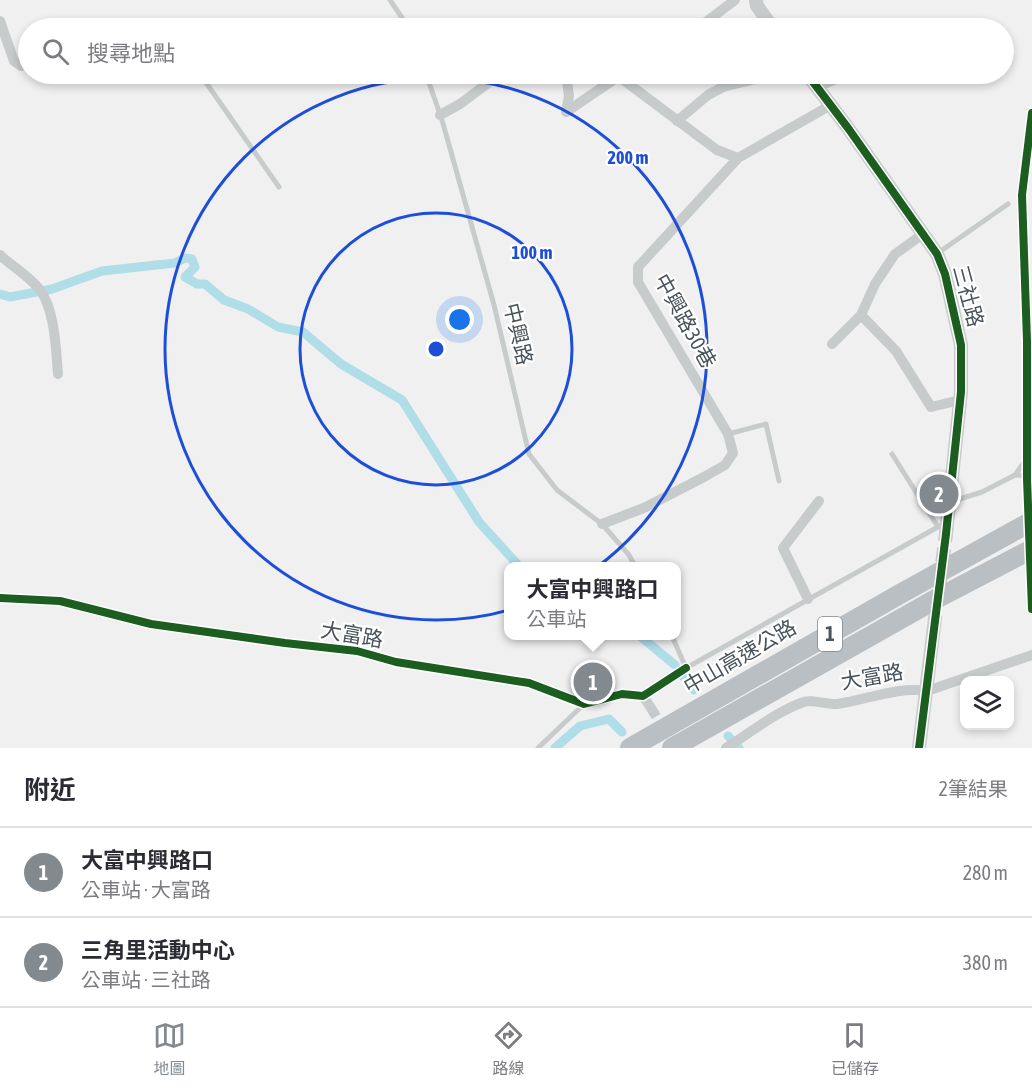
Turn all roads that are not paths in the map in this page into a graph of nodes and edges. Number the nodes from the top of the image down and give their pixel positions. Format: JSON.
{"nodes":[{"id":1,"x":390,"y":0,"type":"edge"},
{"id":2,"x":735,"y":0,"type":"edge"},
{"id":3,"x":756,"y":0,"type":"edge"},
{"id":4,"x":402,"y":18,"type":"edge"},
{"id":5,"x":711,"y":18,"type":"edge"},
{"id":6,"x":766,"y":18,"type":"edge"},
{"id":7,"x":0,"y":21,"type":"edge"},
{"id":8,"x":18,"y":64,"type":"edge"},
{"id":9,"x":207,"y":84,"type":"edge"},
{"id":10,"x":429,"y":84,"type":"edge"},
{"id":11,"x":487,"y":84,"type":"edge"},
{"id":12,"x":567,"y":84,"type":"edge"},
{"id":13,"x":607,"y":84,"type":"edge"},
{"id":14,"x":631,"y":84,"type":"edge"},
{"id":15,"x":735,"y":84,"type":"edge"},
{"id":16,"x":815,"y":84,"type":"edge"},
{"id":17,"x":829,"y":84,"type":"edge"},
{"id":18,"x":820,"y":90,"type":"junction"},
{"id":19,"x":831,"y":105,"type":"junction"},
{"id":20,"x":440,"y":116,"type":"junction"},
{"id":21,"x":677,"y":121,"type":"junction"},
{"id":22,"x":738,"y":158,"type":"junction"},
{"id":23,"x":279,"y":187,"type":"dead end"},
{"id":24,"x":1008,"y":204,"type":"dead end"},
{"id":25,"x":923,"y":234,"type":"junction"},
{"id":26,"x":937,"y":254,"type":"junction"},
{"id":27,"x":0,"y":255,"type":"edge"},
{"id":28,"x":861,"y":315,"type":"junction"},
{"id":29,"x":832,"y":344,"type":"dead end"},
{"id":30,"x":58,"y":374,"type":"dead end"},
{"id":31,"x":960,"y":400,"type":"junction"},
{"id":32,"x":728,"y":434,"type":"junction"},
{"id":33,"x":1032,"y":451,"type":"edge"},
{"id":34,"x":892,"y":454,"type":"dead end"},
{"id":35,"x":1015,"y":475,"type":"junction"},
{"id":36,"x":1032,"y":476,"type":"edge"},
{"id":37,"x":779,"y":481,"type":"dead end"},
{"id":38,"x":819,"y":501,"type":"dead end"},
{"id":39,"x":949,"y":502,"type":"junction"},
{"id":40,"x":1032,"y":521,"type":"edge"},
{"id":41,"x":602,"y":524,"type":"junction"},
{"id":42,"x":944,"y":528,"type":"junction"},
{"id":43,"x":1032,"y":549,"type":"edge"},
{"id":44,"x":632,"y":562,"type":"edge"},
{"id":45,"x":0,"y":598,"type":"edge"},
{"id":46,"x":808,"y":599,"type":"junction"},
{"id":47,"x":936,"y":618,"type":"tunnel mouth"},
{"id":48,"x":674,"y":640,"type":"edge"},
{"id":49,"x":1032,"y":655,"type":"edge"},
{"id":50,"x":686,"y":668,"type":"junction"},
{"id":51,"x":927,"y":691,"type":"junction"},
{"id":52,"x":643,"y":696,"type":"junction"},
{"id":53,"x":584,"y":704,"type":"junction"},
{"id":54,"x":651,"y":708,"type":"tunnel mouth"},
{"id":55,"x":538,"y":748,"type":"edge"},
{"id":56,"x":630,"y":748,"type":"edge"},
{"id":57,"x":672,"y":748,"type":"edge"},
{"id":58,"x":726,"y":748,"type":"edge"},
{"id":59,"x":919,"y":748,"type":"edge"}],
"edges":[{"from":1,"to":4,"type":"lane"},
{"from":2,"to":5,"type":"street"},
{"from":3,"to":6,"type":"street"},
{"from":7,"to":8,"type":"street"},
{"from":9,"to":23,"type":"lane"},
{"from":10,"to":20,"type":"lane","name":"中興路"},
{"from":11,"to":20,"type":"street"},
{"from":12,"to":13,"type":"street"},
{"from":14,"to":21,"type":"street"},
{"from":15,"to":21,"type":"street"},
{"from":16,"to":18,"type":"street","name":"三社路"},
{"from":17,"to":18,"type":"lane"},
{"from":18,"to":19,"type":"street","name":"三社路"},
{"from":19,"to":22,"type":"street","name":"中興路30巷"},
{"from":19,"to":25,"type":"street","name":"三社路"},
{"from":20,"to":41,"type":"lane","name":"中興路"},
{"from":21,"to":22,"type":"street"},
{"from":22,"to":32,"type":"street","name":"中興路30巷"},
{"from":24,"to":26,"type":"lane"},
{"from":25,"to":26,"type":"street","name":"三社路"},
{"from":25,"to":28,"type":"street"},
{"from":26,"to":31,"type":"street","name":"三社路"},
{"from":27,"to":30,"type":"street"},
{"from":28,"to":29,"type":"street"},
{"from":28,"to":31,"type":"street"},
{"from":31,"to":39,"type":"street","name":"三社路"},
{"from":32,"to":37,"type":"lane"},
{"from":32,"to":41,"type":"street"},
{"from":33,"to":35,"type":"lane"},
{"from":34,"to":42,"type":"lane"},
{"from":35,"to":36,"type":"lane"},
{"from":35,"to":39,"type":"lane"},
{"from":38,"to":46,"type":"street"},
{"from":39,"to":42,"type":"street","name":"三社路"},
{"from":40,"to":56,"type":"highway","name":"中山高速公路","number":"1"},
{"from":41,"to":44,"type":"lane","name":"中興路"},
{"from":42,"to":46,"type":"lane"},
{"from":43,"to":57,"type":"highway","number":"1"},
{"from":45,"to":53,"type":"street","name":"大富路"},
{"from":46,"to":50,"type":"lane"},
{"from":47,"to":51,"type":"street"},
{"from":48,"to":50,"type":"lane"},
{"from":49,"to":51,"type":"street","name":"大富路"},
{"from":50,"to":52,"type":"street"},
{"from":51,"to":58,"type":"street","name":"大富路"},
{"from":51,"to":59,"type":"street"},
{"from":52,"to":53,"type":"street"},
{"from":52,"to":54,"type":"street"},
{"from":53,"to":55,"type":"lane"}]}
